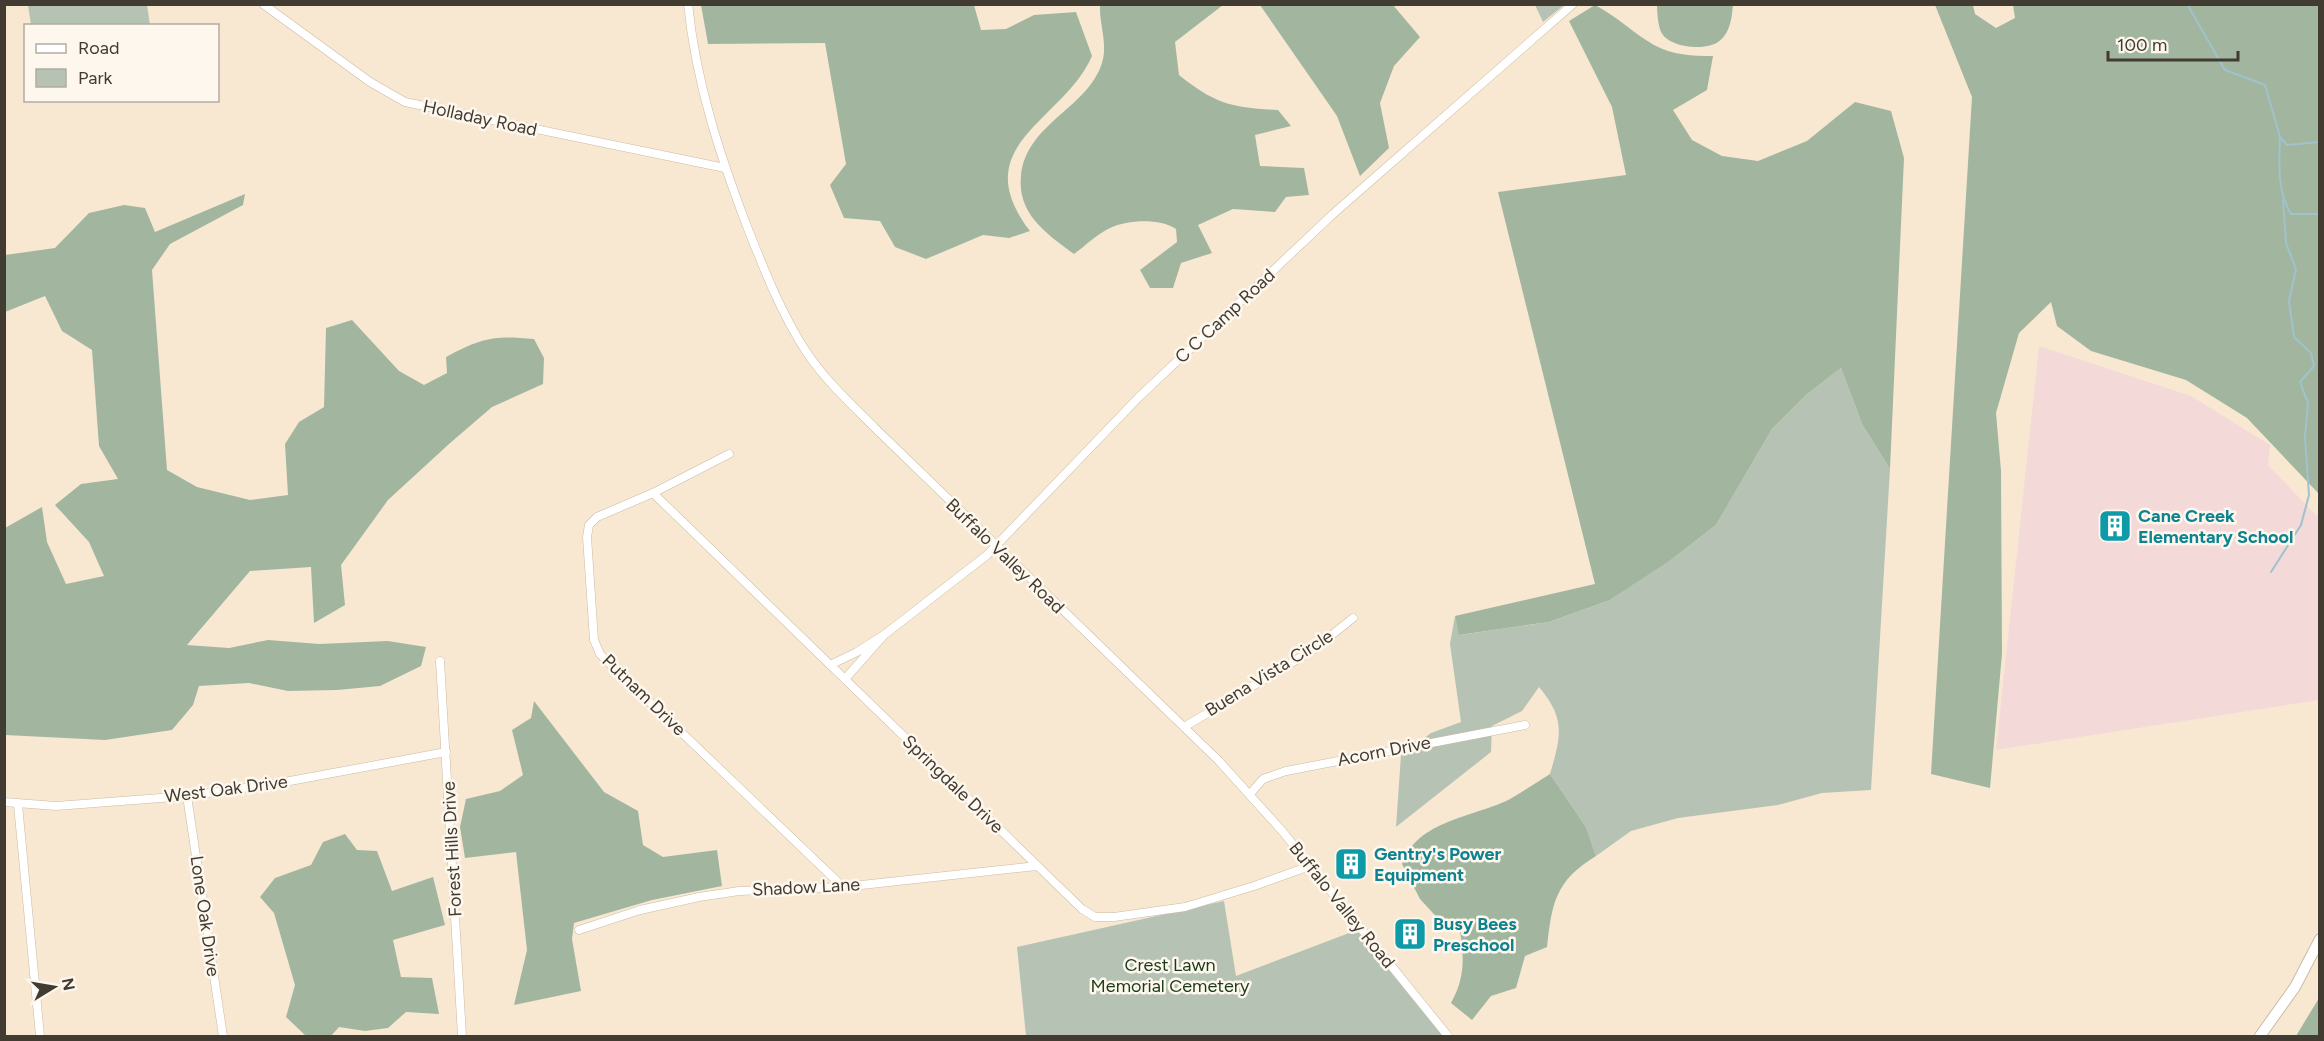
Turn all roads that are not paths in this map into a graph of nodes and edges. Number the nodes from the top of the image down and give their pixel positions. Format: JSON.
{"nodes":[{"id":1,"x":263,"y":4,"type":"edge"},
{"id":2,"x":688,"y":4,"type":"edge"},
{"id":3,"x":1573,"y":4,"type":"edge"},
{"id":4,"x":725,"y":168,"type":"junction"},
{"id":5,"x":729,"y":454,"type":"dead end"},
{"id":6,"x":652,"y":493,"type":"junction"},
{"id":7,"x":994,"y":546,"type":"junction"},
{"id":8,"x":1353,"y":618,"type":"dead end"},
{"id":9,"x":884,"y":635,"type":"junction"},
{"id":10,"x":441,"y":661,"type":"dead end"},
{"id":11,"x":830,"y":665,"type":"junction"},
{"id":12,"x":845,"y":680,"type":"junction"},
{"id":13,"x":1525,"y":725,"type":"dead end"},
{"id":14,"x":1184,"y":727,"type":"junction"},
{"id":15,"x":446,"y":752,"type":"junction"},
{"id":16,"x":1250,"y":794,"type":"junction"},
{"id":17,"x":188,"y":796,"type":"junction"},
{"id":18,"x":4,"y":802,"type":"edge"},
{"id":19,"x":18,"y":805,"type":"junction"},
{"id":20,"x":1037,"y":866,"type":"junction"},
{"id":21,"x":1310,"y":866,"type":"junction"},
{"id":22,"x":843,"y":887,"type":"junction"},
{"id":23,"x":579,"y":930,"type":"dead end"},
{"id":24,"x":2319,"y":939,"type":"edge"},
{"id":25,"x":40,"y":1036,"type":"edge"},
{"id":26,"x":223,"y":1036,"type":"edge"},
{"id":27,"x":462,"y":1036,"type":"edge"},
{"id":28,"x":1448,"y":1036,"type":"edge"},
{"id":29,"x":2260,"y":1036,"type":"edge"}],
"edges":[{"from":1,"to":4,"type":"street","name":"Holladay Road"},
{"from":2,"to":4,"type":"street","name":"Buffalo Valley Road"},
{"from":3,"to":7,"type":"street","name":"C C Camp Road"},
{"from":4,"to":7,"type":"street","name":"Buffalo Valley Road"},
{"from":5,"to":6,"type":"street","name":"Putnam Drive"},
{"from":6,"to":11,"type":"street","name":"Springdale Drive"},
{"from":6,"to":22,"type":"street","name":"Putnam Drive"},
{"from":7,"to":9,"type":"street","name":"C C Camp Road"},
{"from":7,"to":14,"type":"street","name":"Buffalo Valley Road"},
{"from":8,"to":14,"type":"street","name":"Buena Vista Circle"},
{"from":9,"to":11,"type":"street"},
{"from":9,"to":12,"type":"street"},
{"from":10,"to":15,"type":"street","name":"Forest Hills Drive"},
{"from":11,"to":12,"type":"street","name":"Springdale Drive"},
{"from":12,"to":20,"type":"street","name":"Springdale Drive"},
{"from":13,"to":16,"type":"street","name":"Acorn Drive"},
{"from":14,"to":16,"type":"street","name":"Buffalo Valley Road"},
{"from":15,"to":17,"type":"street","name":"West Oak Drive"},
{"from":15,"to":27,"type":"street","name":"Forest Hills Drive"},
{"from":16,"to":21,"type":"street","name":"Buffalo Valley Road"},
{"from":17,"to":19,"type":"street","name":"West Oak Drive"},
{"from":17,"to":26,"type":"street","name":"Lone Oak Drive"},
{"from":18,"to":19,"type":"street","name":"West Oak Drive"},
{"from":19,"to":25,"type":"street"},
{"from":20,"to":21,"type":"street","name":"Springdale Drive"},
{"from":20,"to":22,"type":"street","name":"Shadow Lane"},
{"from":21,"to":28,"type":"street","name":"Buffalo Valley Road"},
{"from":22,"to":23,"type":"street","name":"Shadow Lane"},
{"from":24,"to":29,"type":"street"}]}
